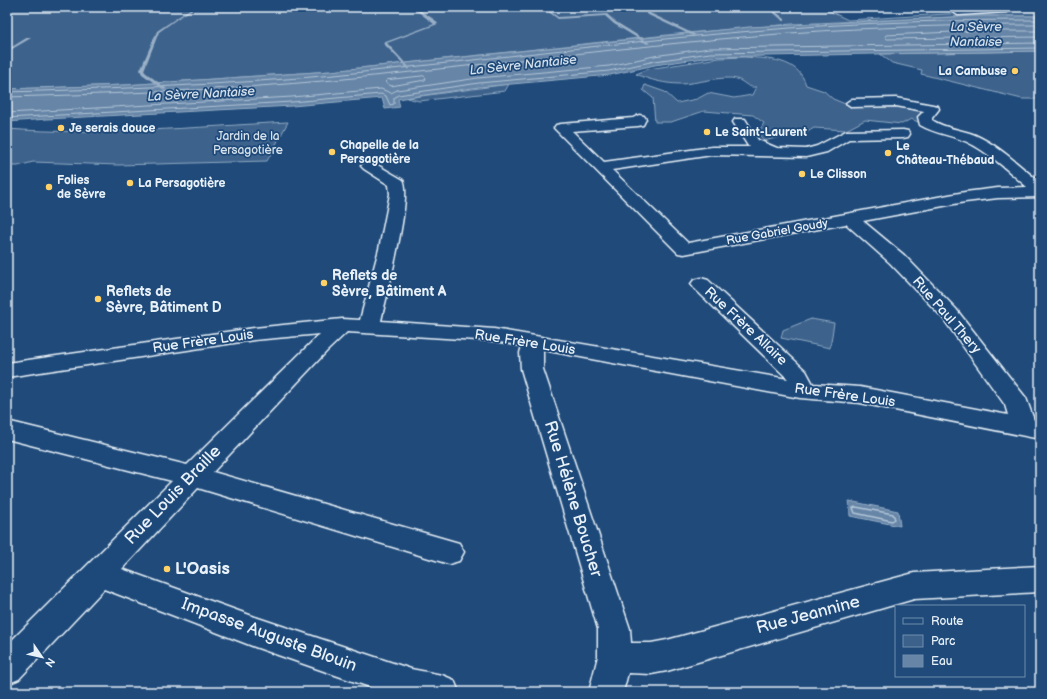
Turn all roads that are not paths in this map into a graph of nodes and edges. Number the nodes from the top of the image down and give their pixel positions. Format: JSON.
{"nodes":[{"id":1,"x":1014,"y":7,"type":"edge"},
{"id":2,"x":957,"y":11,"type":"dead end"},
{"id":3,"x":852,"y":103,"type":"dead end"},
{"id":4,"x":639,"y":119,"type":"dead end"},
{"id":5,"x":740,"y":122,"type":"dead end"},
{"id":6,"x":903,"y":134,"type":"dead end"},
{"id":7,"x":749,"y":147,"type":"junction"},
{"id":8,"x":369,"y":166,"type":"dead end"},
{"id":9,"x":601,"y":167,"type":"junction"},
{"id":10,"x":1040,"y":191,"type":"edge"},
{"id":11,"x":850,"y":219,"type":"junction"},
{"id":12,"x":701,"y":284,"type":"dead end"},
{"id":13,"x":342,"y":325,"type":"junction"},
{"id":14,"x":369,"y":326,"type":"junction"},
{"id":15,"x":534,"y":342,"type":"junction"},
{"id":16,"x":7,"y":370,"type":"edge"},
{"id":17,"x":800,"y":390,"type":"junction"},
{"id":18,"x":1032,"y":428,"type":"edge"},
{"id":19,"x":7,"y":430,"type":"edge"},
{"id":20,"x":192,"y":476,"type":"junction"},
{"id":21,"x":449,"y":552,"type":"dead end"},
{"id":22,"x":97,"y":573,"type":"junction"},
{"id":23,"x":1040,"y":579,"type":"edge"},
{"id":24,"x":615,"y":656,"type":"junction"},
{"id":25,"x":7,"y":668,"type":"edge"},
{"id":26,"x":442,"y":692,"type":"edge"},
{"id":27,"x":606,"y":692,"type":"edge"}],
"edges":[{"from":1,"to":2,"type":"street"},
{"from":3,"to":10,"type":"street"},
{"from":4,"to":9,"type":"street","name":"Rue Gabriel Goudy"},
{"from":5,"to":7,"type":"street"},
{"from":6,"to":7,"type":"street"},
{"from":7,"to":9,"type":"street"},
{"from":8,"to":14,"type":"street"},
{"from":9,"to":11,"type":"street","name":"Rue Gabriel Goudy"},
{"from":10,"to":11,"type":"street","name":"Rue Gabriel Goudy"},
{"from":11,"to":18,"type":"street","name":"Rue Paul Thery"},
{"from":12,"to":17,"type":"street","name":"Rue Frère Allaire"},
{"from":13,"to":14,"type":"street","name":"Rue Frère Louis"},
{"from":13,"to":16,"type":"street","name":"Rue Frère Louis"},
{"from":13,"to":20,"type":"street","name":"Rue Louis Braille"},
{"from":14,"to":15,"type":"street","name":"Rue Frère Louis"},
{"from":15,"to":17,"type":"street","name":"Rue Frère Louis"},
{"from":15,"to":24,"type":"street","name":"Rue Hélène Boucher"},
{"from":17,"to":18,"type":"street","name":"Rue Frère Louis"},
{"from":19,"to":20,"type":"street"},
{"from":20,"to":21,"type":"street"},
{"from":20,"to":22,"type":"street","name":"Rue Louis Braille"},
{"from":22,"to":25,"type":"street","name":"Rue Louis Braille"},
{"from":22,"to":26,"type":"street","name":"Impasse Auguste Blouin"},
{"from":23,"to":24,"type":"street","name":"Rue Jeannine"},
{"from":24,"to":27,"type":"street"}]}
